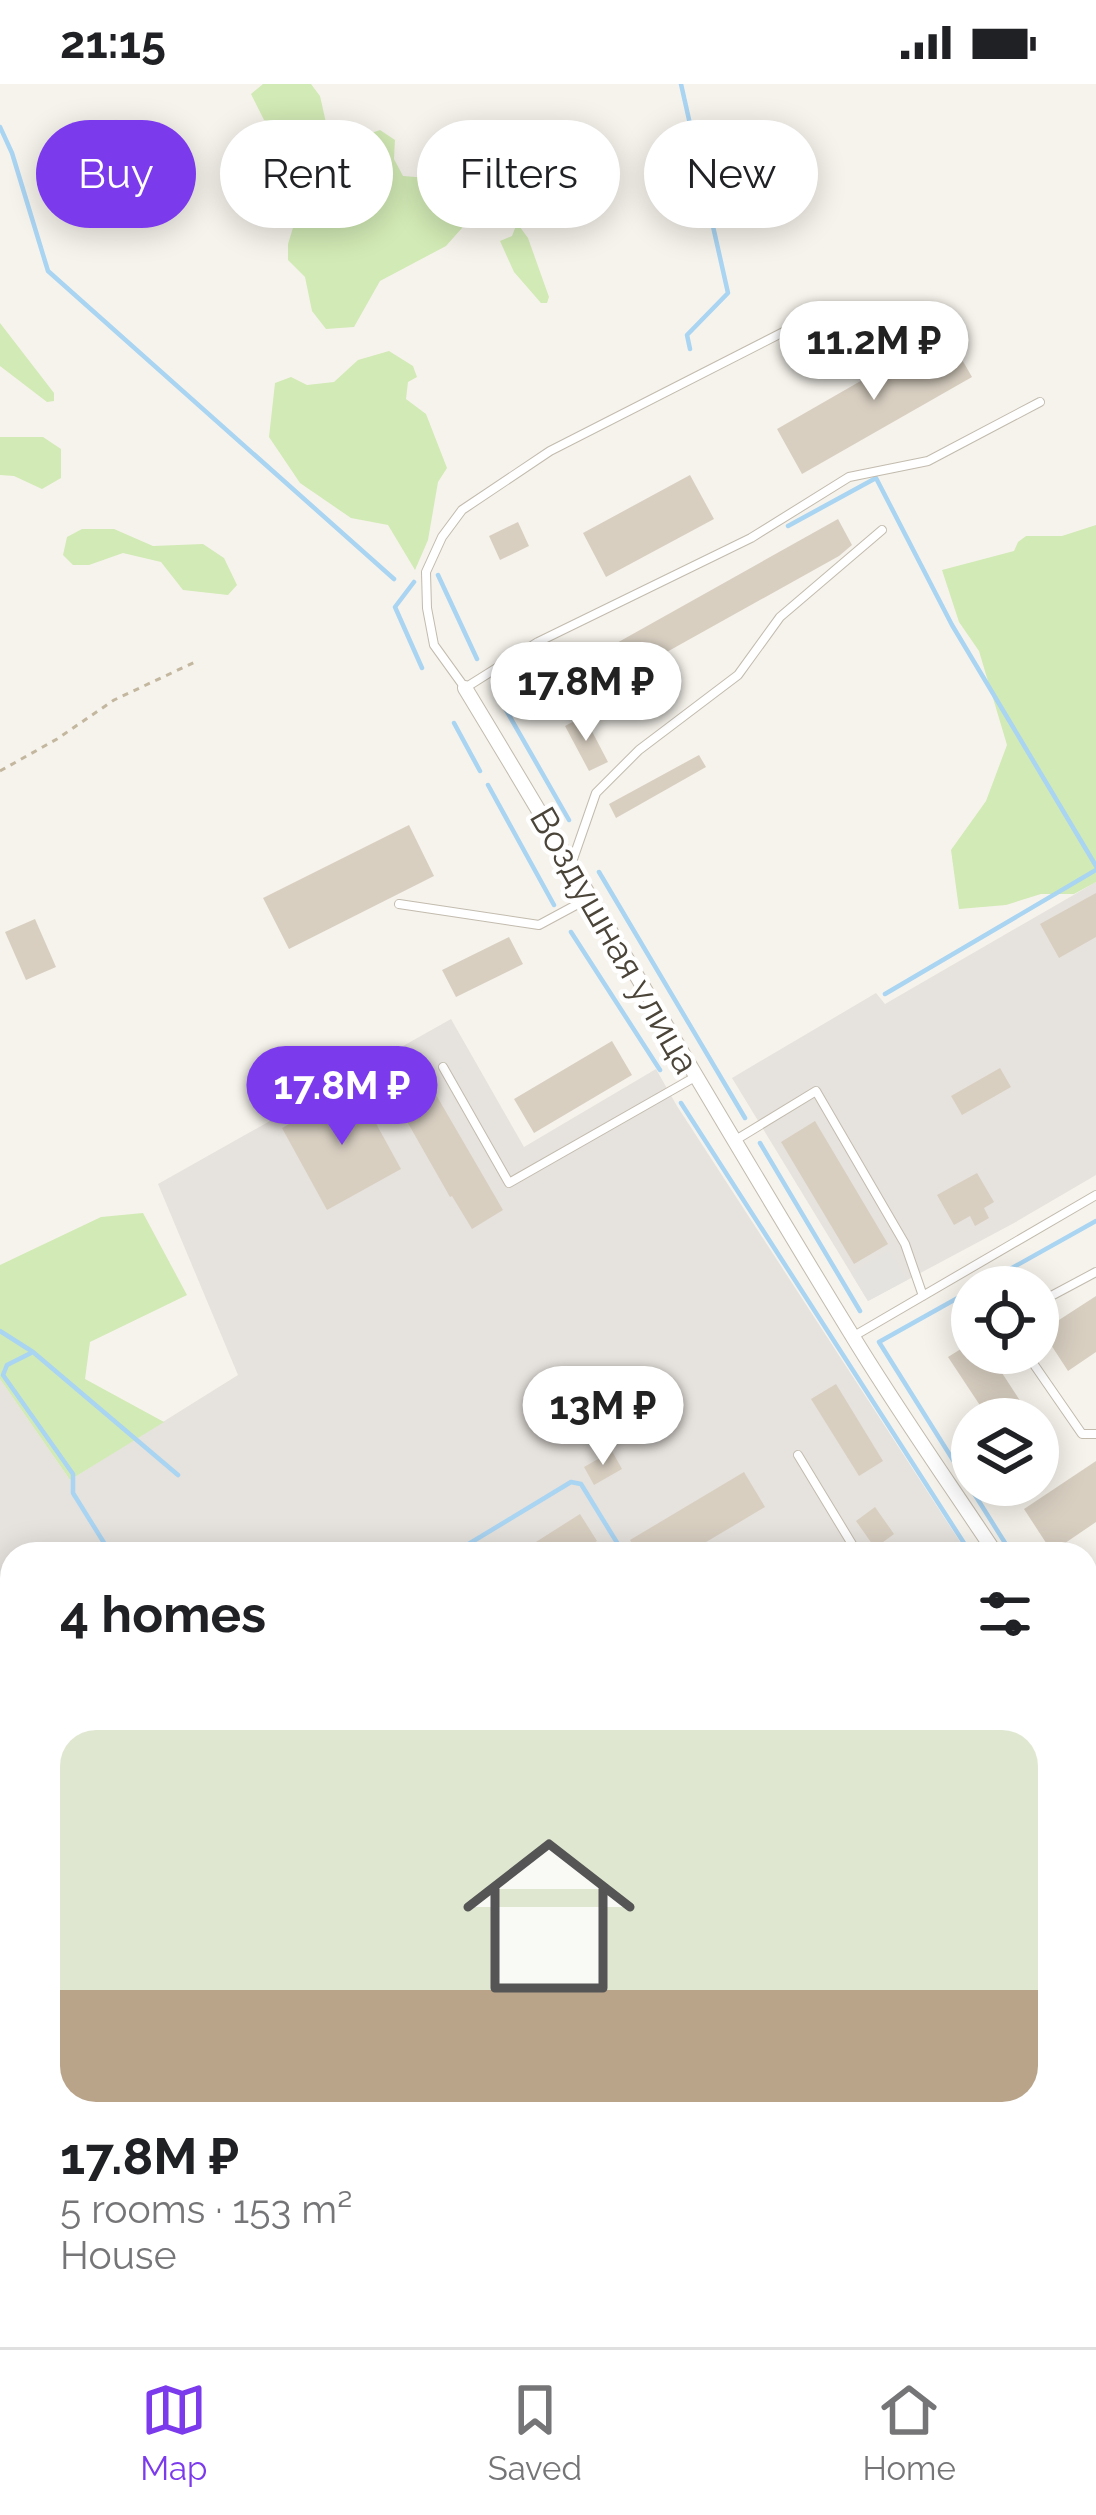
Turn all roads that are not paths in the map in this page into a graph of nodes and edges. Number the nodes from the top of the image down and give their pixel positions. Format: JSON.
{"nodes":[{"id":1,"x":806,"y":322,"type":"dead end"},
{"id":2,"x":1040,"y":402,"type":"dead end"},
{"id":3,"x":882,"y":530,"type":"dead end"},
{"id":4,"x":465,"y":688,"type":"junction"},
{"id":5,"x":572,"y":863,"type":"junction"},
{"id":6,"x":592,"y":897,"type":"junction"},
{"id":7,"x":399,"y":904,"type":"dead end"},
{"id":8,"x":443,"y":1067,"type":"dead end"},
{"id":9,"x":695,"y":1077,"type":"junction"},
{"id":10,"x":734,"y":1142,"type":"junction"},
{"id":11,"x":1096,"y":1195,"type":"edge"},
{"id":12,"x":1096,"y":1272,"type":"edge"},
{"id":13,"x":1059,"y":1292,"type":"edge"},
{"id":14,"x":923,"y":1296,"type":"junction"},
{"id":15,"x":853,"y":1337,"type":"junction"},
{"id":16,"x":1041,"y":1374,"type":"edge"},
{"id":17,"x":1096,"y":1434,"type":"edge"},
{"id":18,"x":798,"y":1455,"type":"dead end"},
{"id":19,"x":851,"y":1542,"type":"edge"},
{"id":20,"x":988,"y":1542,"type":"edge"}],
"edges":[{"from":1,"to":4,"type":"lane"},
{"from":2,"to":4,"type":"lane"},
{"from":3,"to":5,"type":"lane"},
{"from":4,"to":5,"type":"street","name":"Воздушная улица"},
{"from":5,"to":6,"type":"street","name":"Воздушная улица"},
{"from":6,"to":7,"type":"lane"},
{"from":6,"to":9,"type":"street","name":"Воздушная улица"},
{"from":8,"to":9,"type":"lane"},
{"from":9,"to":10,"type":"street","name":"Воздушная улица"},
{"from":10,"to":14,"type":"lane"},
{"from":10,"to":15,"type":"street","name":"Воздушная улица"},
{"from":11,"to":14,"type":"lane"},
{"from":12,"to":13,"type":"lane"},
{"from":14,"to":15,"type":"lane"},
{"from":15,"to":20,"type":"street","name":"Воздушная улица"},
{"from":16,"to":17,"type":"lane"},
{"from":18,"to":19,"type":"lane"}]}
